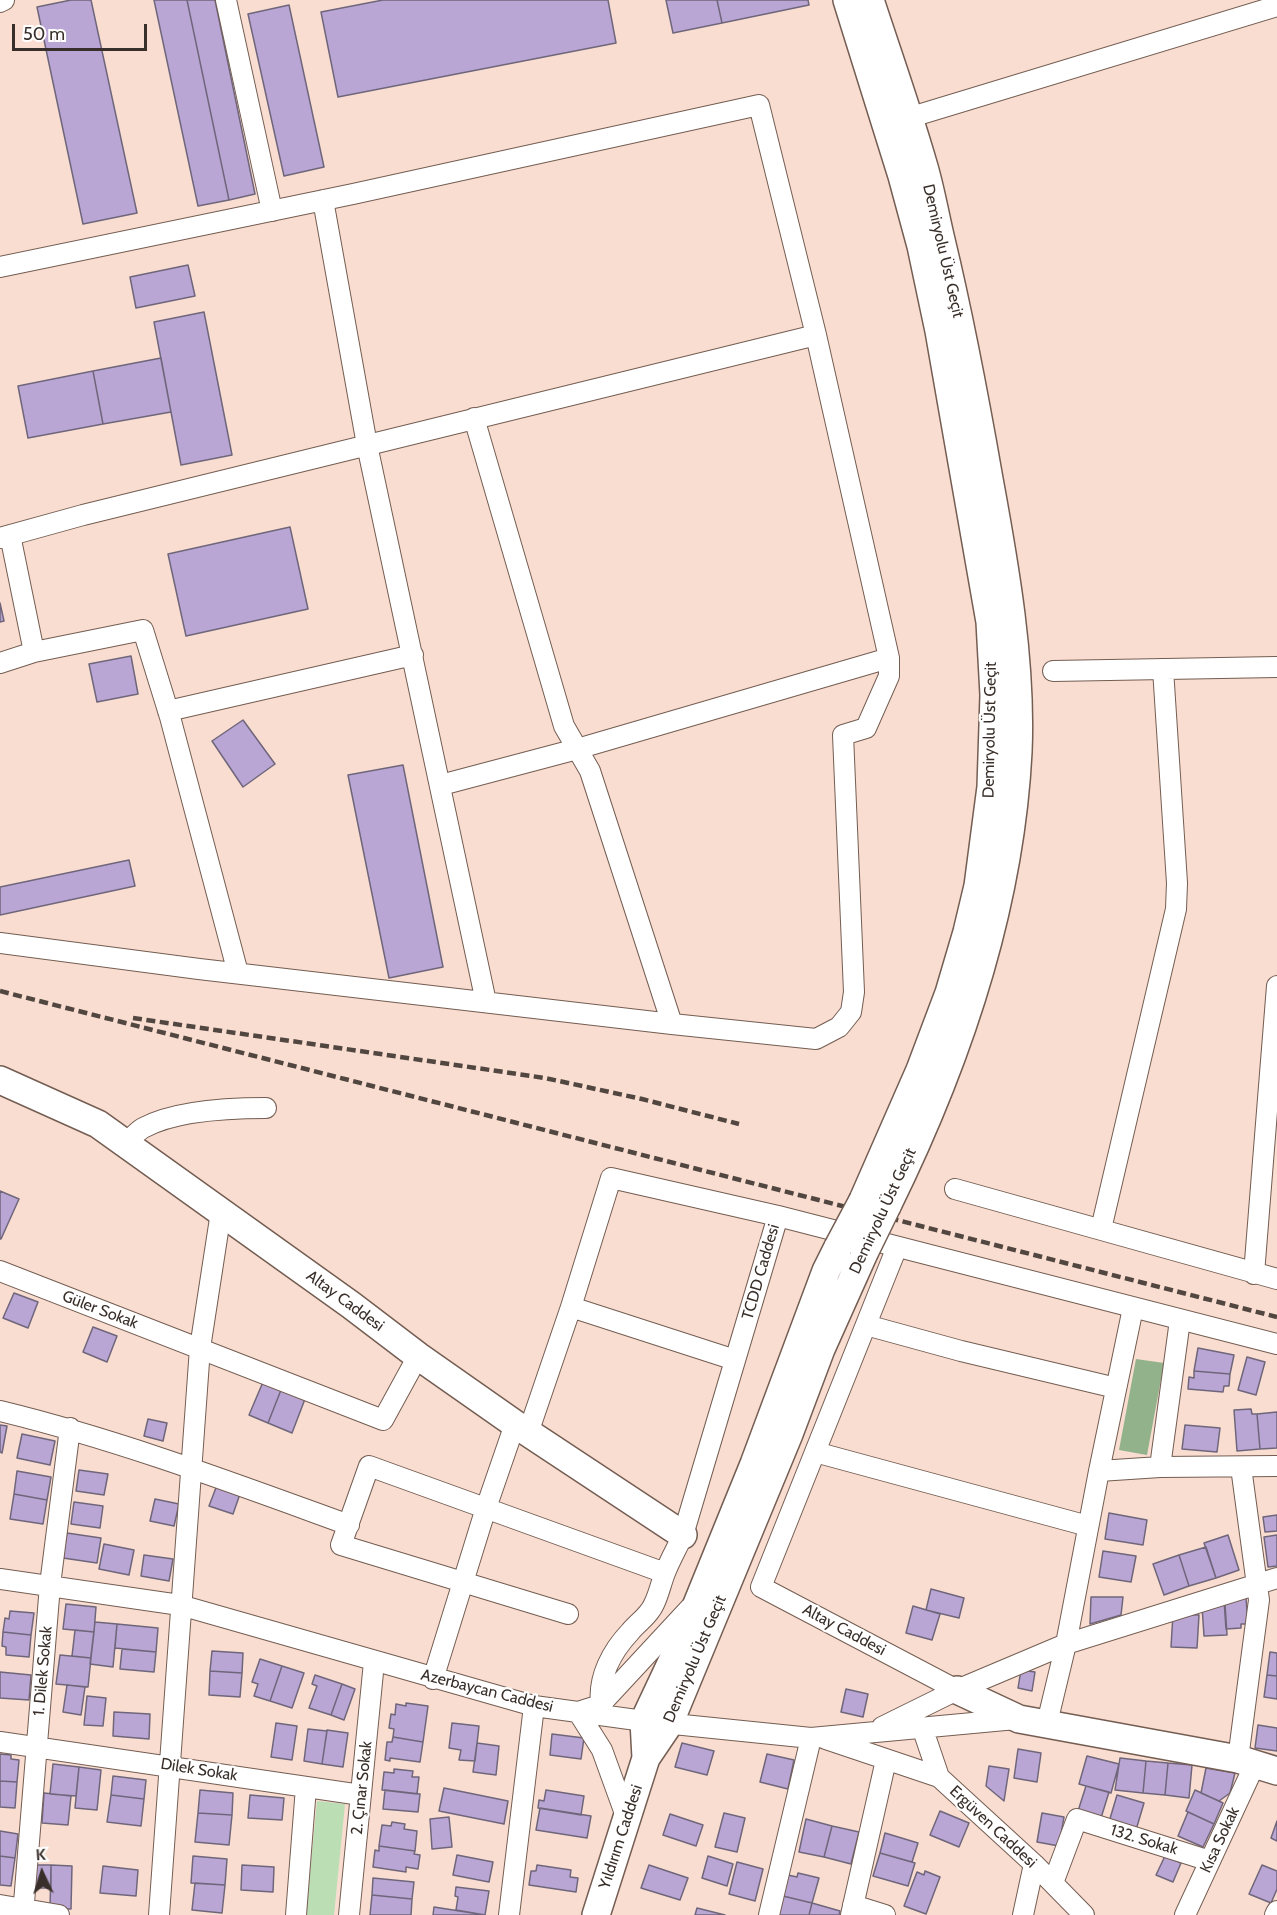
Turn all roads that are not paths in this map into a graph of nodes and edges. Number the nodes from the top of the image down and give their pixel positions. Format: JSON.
{"nodes":[{"id":1,"x":4,"y":0,"type":"edge"},
{"id":2,"x":226,"y":0,"type":"edge"},
{"id":3,"x":847,"y":0,"type":"edge"},
{"id":4,"x":870,"y":0,"type":"edge"},
{"id":5,"x":0,"y":2,"type":"edge"},
{"id":6,"x":1277,"y":6,"type":"edge"},
{"id":7,"x":908,"y":118,"type":"junction"},
{"id":8,"x":323,"y":200,"type":"junction"},
{"id":9,"x":272,"y":211,"type":"junction"},
{"id":10,"x":0,"y":267,"type":"edge"},
{"id":11,"x":816,"y":335,"type":"junction"},
{"id":12,"x":474,"y":418,"type":"junction"},
{"id":13,"x":367,"y":445,"type":"junction"},
{"id":14,"x":5,"y":537,"type":"edge"},
{"id":15,"x":34,"y":652,"type":"junction"},
{"id":16,"x":413,"y":655,"type":"junction"},
{"id":17,"x":889,"y":658,"type":"junction"},
{"id":18,"x":0,"y":663,"type":"edge"},
{"id":19,"x":1277,"y":668,"type":"edge"},
{"id":20,"x":1163,"y":669,"type":"junction"},
{"id":21,"x":1053,"y":671,"type":"dead end"},
{"id":22,"x":168,"y":711,"type":"junction"},
{"id":23,"x":577,"y":748,"type":"junction"},
{"id":24,"x":441,"y":785,"type":"junction"},
{"id":25,"x":0,"y":943,"type":"edge"},
{"id":26,"x":238,"y":973,"type":"junction"},
{"id":27,"x":1277,"y":986,"type":"edge"},
{"id":28,"x":486,"y":1002,"type":"junction"},
{"id":29,"x":672,"y":1024,"type":"junction"},
{"id":30,"x":0,"y":1080,"type":"edge"},
{"id":31,"x":266,"y":1108,"type":"dead end"},
{"id":32,"x":126,"y":1144,"type":"junction"},
{"id":33,"x":955,"y":1189,"type":"dead end"},
{"id":34,"x":875,"y":1203,"type":"junction"},
{"id":35,"x":221,"y":1212,"type":"junction"},
{"id":36,"x":778,"y":1216,"type":"junction"},
{"id":37,"x":1267,"y":1227,"type":"edge"},
{"id":38,"x":1101,"y":1229,"type":"junction"},
{"id":39,"x":897,"y":1247,"type":"junction"},
{"id":40,"x":851,"y":1250,"type":"junction"},
{"id":41,"x":0,"y":1271,"type":"edge"},
{"id":42,"x":1254,"y":1274,"type":"junction"},
{"id":43,"x":1277,"y":1279,"type":"edge"},
{"id":44,"x":571,"y":1307,"type":"junction"},
{"id":45,"x":1133,"y":1308,"type":"junction"},
{"id":46,"x":1180,"y":1320,"type":"junction"},
{"id":47,"x":866,"y":1325,"type":"junction"},
{"id":48,"x":1277,"y":1344,"type":"edge"},
{"id":49,"x":200,"y":1348,"type":"junction"},
{"id":50,"x":418,"y":1356,"type":"junction"},
{"id":51,"x":735,"y":1360,"type":"junction"},
{"id":52,"x":1116,"y":1388,"type":"junction"},
{"id":53,"x":0,"y":1411,"type":"edge"},
{"id":54,"x":70,"y":1428,"type":"junction"},
{"id":55,"x":522,"y":1429,"type":"junction"},
{"id":56,"x":815,"y":1452,"type":"junction"},
{"id":57,"x":1277,"y":1466,"type":"edge"},
{"id":58,"x":1160,"y":1467,"type":"junction"},
{"id":59,"x":1241,"y":1467,"type":"junction"},
{"id":60,"x":191,"y":1468,"type":"junction"},
{"id":61,"x":1099,"y":1471,"type":"junction"},
{"id":62,"x":486,"y":1508,"type":"junction"},
{"id":63,"x":349,"y":1525,"type":"junction"},
{"id":64,"x":1088,"y":1526,"type":"junction"},
{"id":65,"x":683,"y":1535,"type":"junction"},
{"id":66,"x":664,"y":1573,"type":"junction"},
{"id":67,"x":1277,"y":1578,"type":"edge"},
{"id":68,"x":0,"y":1579,"type":"edge"},
{"id":69,"x":463,"y":1582,"type":"junction"},
{"id":70,"x":1258,"y":1583,"type":"junction"},
{"id":71,"x":50,"y":1586,"type":"junction"},
{"id":72,"x":704,"y":1586,"type":"junction"},
{"id":73,"x":180,"y":1605,"type":"junction"},
{"id":74,"x":567,"y":1614,"type":"dead end"},
{"id":75,"x":1066,"y":1644,"type":"junction"},
{"id":76,"x":374,"y":1662,"type":"junction"},
{"id":77,"x":433,"y":1678,"type":"junction"},
{"id":78,"x":957,"y":1690,"type":"junction"},
{"id":79,"x":601,"y":1703,"type":"junction"},
{"id":80,"x":534,"y":1706,"type":"junction"},
{"id":81,"x":578,"y":1712,"type":"junction"},
{"id":82,"x":1019,"y":1719,"type":"junction"},
{"id":83,"x":657,"y":1722,"type":"junction"},
{"id":84,"x":1047,"y":1723,"type":"junction"},
{"id":85,"x":922,"y":1727,"type":"junction"},
{"id":86,"x":870,"y":1732,"type":"junction"},
{"id":87,"x":816,"y":1738,"type":"junction"},
{"id":88,"x":0,"y":1742,"type":"edge"},
{"id":89,"x":37,"y":1746,"type":"junction"},
{"id":90,"x":646,"y":1758,"type":"joint"},
{"id":91,"x":886,"y":1760,"type":"junction"},
{"id":92,"x":1257,"y":1765,"type":"edge"},
{"id":93,"x":171,"y":1766,"type":"junction"},
{"id":94,"x":939,"y":1777,"type":"junction"},
{"id":95,"x":306,"y":1787,"type":"junction"},
{"id":96,"x":361,"y":1795,"type":"junction"},
{"id":97,"x":627,"y":1819,"type":"junction"},
{"id":98,"x":1210,"y":1861,"type":"junction"},
{"id":99,"x":1034,"y":1864,"type":"junction"},
{"id":100,"x":1053,"y":1883,"type":"junction"},
{"id":101,"x":0,"y":1905,"type":"edge"},
{"id":102,"x":852,"y":1910,"type":"edge"},
{"id":103,"x":1277,"y":1911,"type":"edge"},
{"id":104,"x":23,"y":1912,"type":"edge"},
{"id":105,"x":59,"y":1915,"type":"edge"},
{"id":106,"x":159,"y":1915,"type":"edge"},
{"id":107,"x":296,"y":1915,"type":"edge"},
{"id":108,"x":349,"y":1915,"type":"edge"},
{"id":109,"x":509,"y":1915,"type":"edge"},
{"id":110,"x":596,"y":1915,"type":"edge"},
{"id":111,"x":769,"y":1915,"type":"edge"},
{"id":112,"x":885,"y":1915,"type":"edge"},
{"id":113,"x":1023,"y":1915,"type":"edge"},
{"id":114,"x":1084,"y":1915,"type":"edge"},
{"id":115,"x":1185,"y":1915,"type":"edge"},
{"id":116,"x":1275,"y":1915,"type":"edge"}],
"edges":[{"from":1,"to":5,"type":"street"},
{"from":2,"to":9,"type":"street"},
{"from":3,"to":34,"type":"main road","name":"Demiryolu Üst Geçit"},
{"from":4,"to":7,"type":"main road","name":"Demiryolu Üst Geçit"},
{"from":6,"to":7,"type":"street"},
{"from":7,"to":34,"type":"main road","name":"Demiryolu Üst Geçit"},
{"from":8,"to":9,"type":"street"},
{"from":8,"to":11,"type":"street"},
{"from":8,"to":13,"type":"street"},
{"from":9,"to":10,"type":"street"},
{"from":11,"to":12,"type":"street"},
{"from":11,"to":17,"type":"street"},
{"from":12,"to":13,"type":"street"},
{"from":12,"to":23,"type":"street"},
{"from":13,"to":14,"type":"street"},
{"from":13,"to":16,"type":"street"},
{"from":14,"to":15,"type":"street"},
{"from":15,"to":18,"type":"street"},
{"from":15,"to":22,"type":"street"},
{"from":16,"to":22,"type":"street"},
{"from":16,"to":24,"type":"street"},
{"from":17,"to":23,"type":"street"},
{"from":17,"to":29,"type":"street"},
{"from":19,"to":20,"type":"street"},
{"from":20,"to":21,"type":"street"},
{"from":20,"to":38,"type":"street"},
{"from":22,"to":26,"type":"street"},
{"from":23,"to":24,"type":"street"},
{"from":23,"to":29,"type":"street"},
{"from":24,"to":28,"type":"street"},
{"from":25,"to":26,"type":"street"},
{"from":26,"to":28,"type":"street"},
{"from":27,"to":37,"type":"street"},
{"from":28,"to":29,"type":"street"},
{"from":30,"to":32,"type":"main road","name":"Altay Caddesi"},
{"from":31,"to":32,"type":"street"},
{"from":32,"to":35,"type":"main road","name":"Altay Caddesi"},
{"from":33,"to":38,"type":"street"},
{"from":34,"to":40,"type":"main road","name":"Demiryolu Üst Geçit","bridge":true},
{"from":35,"to":49,"type":"street"},
{"from":35,"to":50,"type":"main road","name":"Altay Caddesi"},
{"from":36,"to":39,"type":"street","name":"TCDD Caddesi"},
{"from":36,"to":44,"type":"street"},
{"from":36,"to":51,"type":"street","name":"TCDD Caddesi"},
{"from":37,"to":42,"type":"street"},
{"from":38,"to":42,"type":"street"},
{"from":39,"to":45,"type":"street","name":"TCDD Caddesi"},
{"from":39,"to":47,"type":"street","name":"Altay Caddesi"},
{"from":40,"to":72,"type":"main road","name":"Demiryolu Üst Geçit"},
{"from":40,"to":83,"type":"main road","name":"Demiryolu Üst Geçit"},
{"from":41,"to":49,"type":"street","name":"Güler Sokak"},
{"from":42,"to":43,"type":"street"},
{"from":44,"to":51,"type":"street"},
{"from":44,"to":55,"type":"street"},
{"from":45,"to":46,"type":"street","name":"TCDD Caddesi"},
{"from":45,"to":52,"type":"street"},
{"from":46,"to":48,"type":"street","name":"TCDD Caddesi"},
{"from":46,"to":58,"type":"street"},
{"from":47,"to":52,"type":"street"},
{"from":47,"to":56,"type":"street","name":"Altay Caddesi"},
{"from":49,"to":50,"type":"street","name":"Güler Sokak"},
{"from":49,"to":60,"type":"street"},
{"from":50,"to":55,"type":"main road","name":"Altay Caddesi"},
{"from":51,"to":65,"type":"street","name":"TCDD Caddesi"},
{"from":52,"to":61,"type":"street"},
{"from":53,"to":54,"type":"street"},
{"from":54,"to":60,"type":"street"},
{"from":54,"to":71,"type":"street","name":"1. Dilek Sokak"},
{"from":55,"to":62,"type":"street"},
{"from":55,"to":65,"type":"main road","name":"Altay Caddesi"},
{"from":56,"to":64,"type":"street"},
{"from":56,"to":78,"type":"street","name":"Altay Caddesi"},
{"from":57,"to":59,"type":"street"},
{"from":58,"to":59,"type":"street"},
{"from":58,"to":61,"type":"street"},
{"from":59,"to":70,"type":"street","name":"Kısa Sokak"},
{"from":60,"to":63,"type":"street"},
{"from":60,"to":73,"type":"street"},
{"from":61,"to":64,"type":"street"},
{"from":62,"to":63,"type":"street"},
{"from":62,"to":66,"type":"street"},
{"from":62,"to":69,"type":"street"},
{"from":63,"to":69,"type":"street"},
{"from":64,"to":75,"type":"street"},
{"from":65,"to":66,"type":"street","name":"TCDD Caddesi"},
{"from":66,"to":79,"type":"street","name":"TCDD Caddesi"},
{"from":67,"to":70,"type":"street"},
{"from":68,"to":71,"type":"street","name":"Azerbaycan Caddesi"},
{"from":69,"to":74,"type":"street"},
{"from":69,"to":77,"type":"street"},
{"from":70,"to":75,"type":"street"},
{"from":70,"to":92,"type":"street","name":"Kısa Sokak"},
{"from":71,"to":73,"type":"street","name":"Azerbaycan Caddesi"},
{"from":71,"to":89,"type":"street","name":"1. Dilek Sokak"},
{"from":72,"to":79,"type":"street"},
{"from":72,"to":83,"type":"main road","name":"Demiryolu Üst Geçit"},
{"from":73,"to":76,"type":"street","name":"Azerbaycan Caddesi"},
{"from":73,"to":93,"type":"street"},
{"from":75,"to":78,"type":"street"},
{"from":75,"to":84,"type":"street"},
{"from":76,"to":77,"type":"street","name":"Azerbaycan Caddesi"},
{"from":76,"to":96,"type":"street","name":"2. Çınar Sokak"},
{"from":77,"to":80,"type":"street","name":"Azerbaycan Caddesi"},
{"from":78,"to":82,"type":"main road","name":"Altay Caddesi"},
{"from":78,"to":86,"type":"street"},
{"from":79,"to":81,"type":"street"},
{"from":80,"to":81,"type":"street","name":"Azerbaycan Caddesi"},
{"from":80,"to":109,"type":"street"},
{"from":81,"to":83,"type":"street","name":"Azerbaycan Caddesi"},
{"from":81,"to":97,"type":"street"},
{"from":82,"to":84,"type":"main road","name":"Altay Caddesi"},
{"from":82,"to":85,"type":"street","name":"Azerbaycan Caddesi"},
{"from":83,"to":87,"type":"street","name":"Azerbaycan Caddesi"},
{"from":83,"to":90,"type":"main road","name":"Demiryolu Üst Geçit"},
{"from":84,"to":92,"type":"main road","name":"Altay Caddesi"},
{"from":85,"to":86,"type":"street","name":"Azerbaycan Caddesi"},
{"from":85,"to":94,"type":"street","name":"Ergüven Caddesi"},
{"from":86,"to":87,"type":"street","name":"Azerbaycan Caddesi"},
{"from":87,"to":91,"type":"street"},
{"from":87,"to":111,"type":"street"},
{"from":88,"to":89,"type":"street","name":"Dilek Sokak"},
{"from":89,"to":93,"type":"street","name":"Dilek Sokak"},
{"from":89,"to":104,"type":"street","name":"1. Dilek Sokak"},
{"from":90,"to":97,"type":"main road","name":"Yıldırım Caddesi"},
{"from":91,"to":94,"type":"street"},
{"from":91,"to":102,"type":"street"},
{"from":92,"to":98,"type":"street","name":"Kısa Sokak"},
{"from":93,"to":95,"type":"street","name":"Dilek Sokak"},
{"from":93,"to":106,"type":"street"},
{"from":94,"to":99,"type":"street","name":"Ergüven Caddesi"},
{"from":95,"to":96,"type":"street","name":"Dilek Sokak"},
{"from":95,"to":107,"type":"street"},
{"from":96,"to":108,"type":"street","name":"2. Çınar Sokak"},
{"from":97,"to":110,"type":"main road","name":"Yıldırım Caddesi"},
{"from":98,"to":100,"type":"street","name":"132. Sokak"},
{"from":98,"to":115,"type":"street","name":"Kısa Sokak"},
{"from":99,"to":100,"type":"street","name":"Ergüven Caddesi"},
{"from":99,"to":113,"type":"street"},
{"from":100,"to":114,"type":"street","name":"Ergüven Caddesi"},
{"from":101,"to":104,"type":"street"},
{"from":102,"to":112,"type":"street"},
{"from":103,"to":116,"type":"street"},
{"from":104,"to":105,"type":"street"}]}
